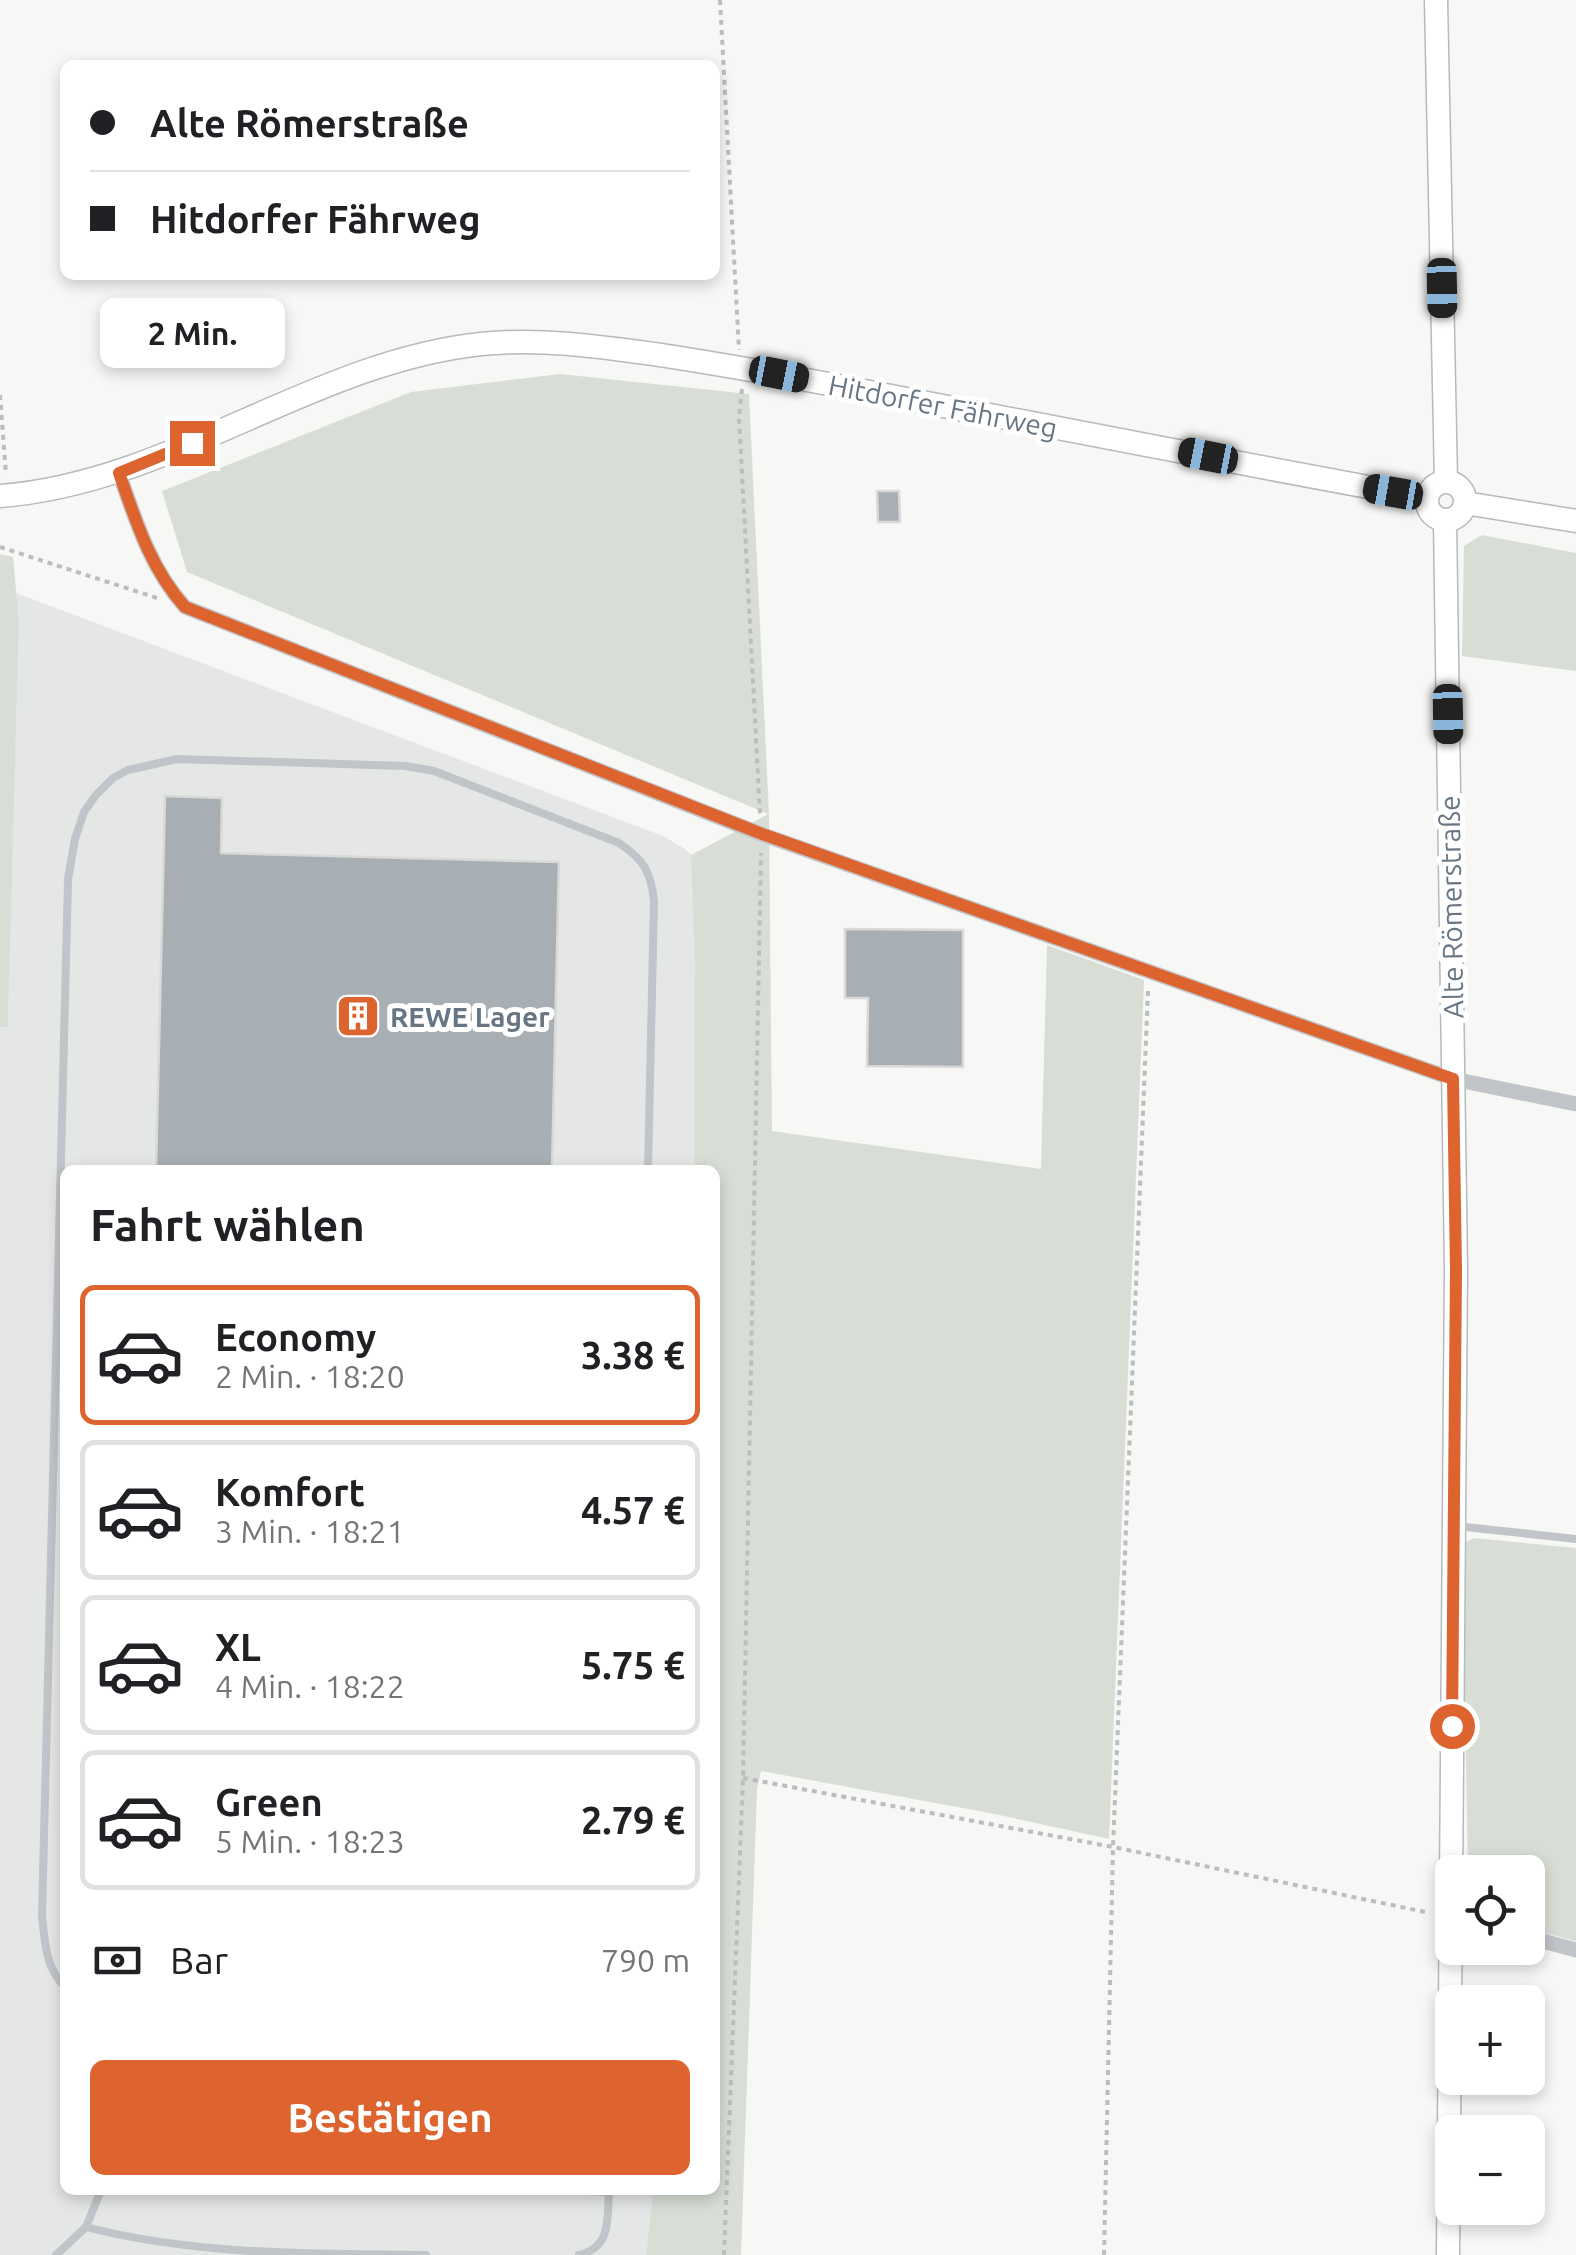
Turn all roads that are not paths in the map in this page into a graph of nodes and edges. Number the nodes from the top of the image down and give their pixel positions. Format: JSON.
{"nodes":[{"id":1,"x":1436,"y":0,"type":"edge"},
{"id":2,"x":119,"y":473,"type":"junction"},
{"id":3,"x":1446,"y":481,"type":"junction"},
{"id":4,"x":4,"y":495,"type":"edge"},
{"id":5,"x":1427,"y":498,"type":"junction"},
{"id":6,"x":1465,"y":503,"type":"junction"},
{"id":7,"x":1445,"y":520,"type":"junction"},
{"id":8,"x":1576,"y":521,"type":"edge"},
{"id":9,"x":1453,"y":1079,"type":"junction"},
{"id":10,"x":1576,"y":1104,"type":"edge"},
{"id":11,"x":61,"y":1165,"type":"edge"},
{"id":12,"x":648,"y":1165,"type":"edge"},
{"id":13,"x":60,"y":1198,"type":"edge"},
{"id":14,"x":1454,"y":1526,"type":"junction"},
{"id":15,"x":1576,"y":1539,"type":"edge"},
{"id":16,"x":1452,"y":1855,"type":"edge"},
{"id":17,"x":1545,"y":1942,"type":"edge"},
{"id":18,"x":1576,"y":1950,"type":"edge"},
{"id":19,"x":1451,"y":1965,"type":"edge"},
{"id":20,"x":60,"y":1981,"type":"edge"},
{"id":21,"x":100,"y":2195,"type":"edge"},
{"id":22,"x":609,"y":2195,"type":"edge"},
{"id":23,"x":86,"y":2227,"type":"junction"},
{"id":24,"x":56,"y":2255,"type":"edge"},
{"id":25,"x":426,"y":2255,"type":"edge"},
{"id":26,"x":579,"y":2255,"type":"edge"},
{"id":27,"x":1448,"y":2255,"type":"edge"}],
"edges":[{"from":1,"to":3,"type":"street"},
{"from":2,"to":4,"type":"street","name":"Hitdorfer Fährweg"},
{"from":2,"to":5,"type":"street","name":"Hitdorfer Fährweg"},
{"from":2,"to":9,"type":"street"},
{"from":3,"to":5,"type":"street"},
{"from":3,"to":6,"type":"street"},
{"from":5,"to":7,"type":"street"},
{"from":6,"to":7,"type":"street"},
{"from":6,"to":8,"type":"street"},
{"from":7,"to":9,"type":"street","name":"Alte Römerstraße"},
{"from":9,"to":10,"type":"street"},
{"from":9,"to":14,"type":"street","name":"Alte Römerstraße"},
{"from":11,"to":12,"type":"lane"},
{"from":13,"to":20,"type":"lane"},
{"from":14,"to":15,"type":"lane"},
{"from":14,"to":16,"type":"street","name":"Alte Römerstraße"},
{"from":17,"to":18,"type":"street"},
{"from":19,"to":27,"type":"street","name":"Alte Römerstraße"},
{"from":21,"to":23,"type":"lane"},
{"from":22,"to":26,"type":"lane"},
{"from":23,"to":24,"type":"lane"},
{"from":23,"to":25,"type":"lane"}]}
